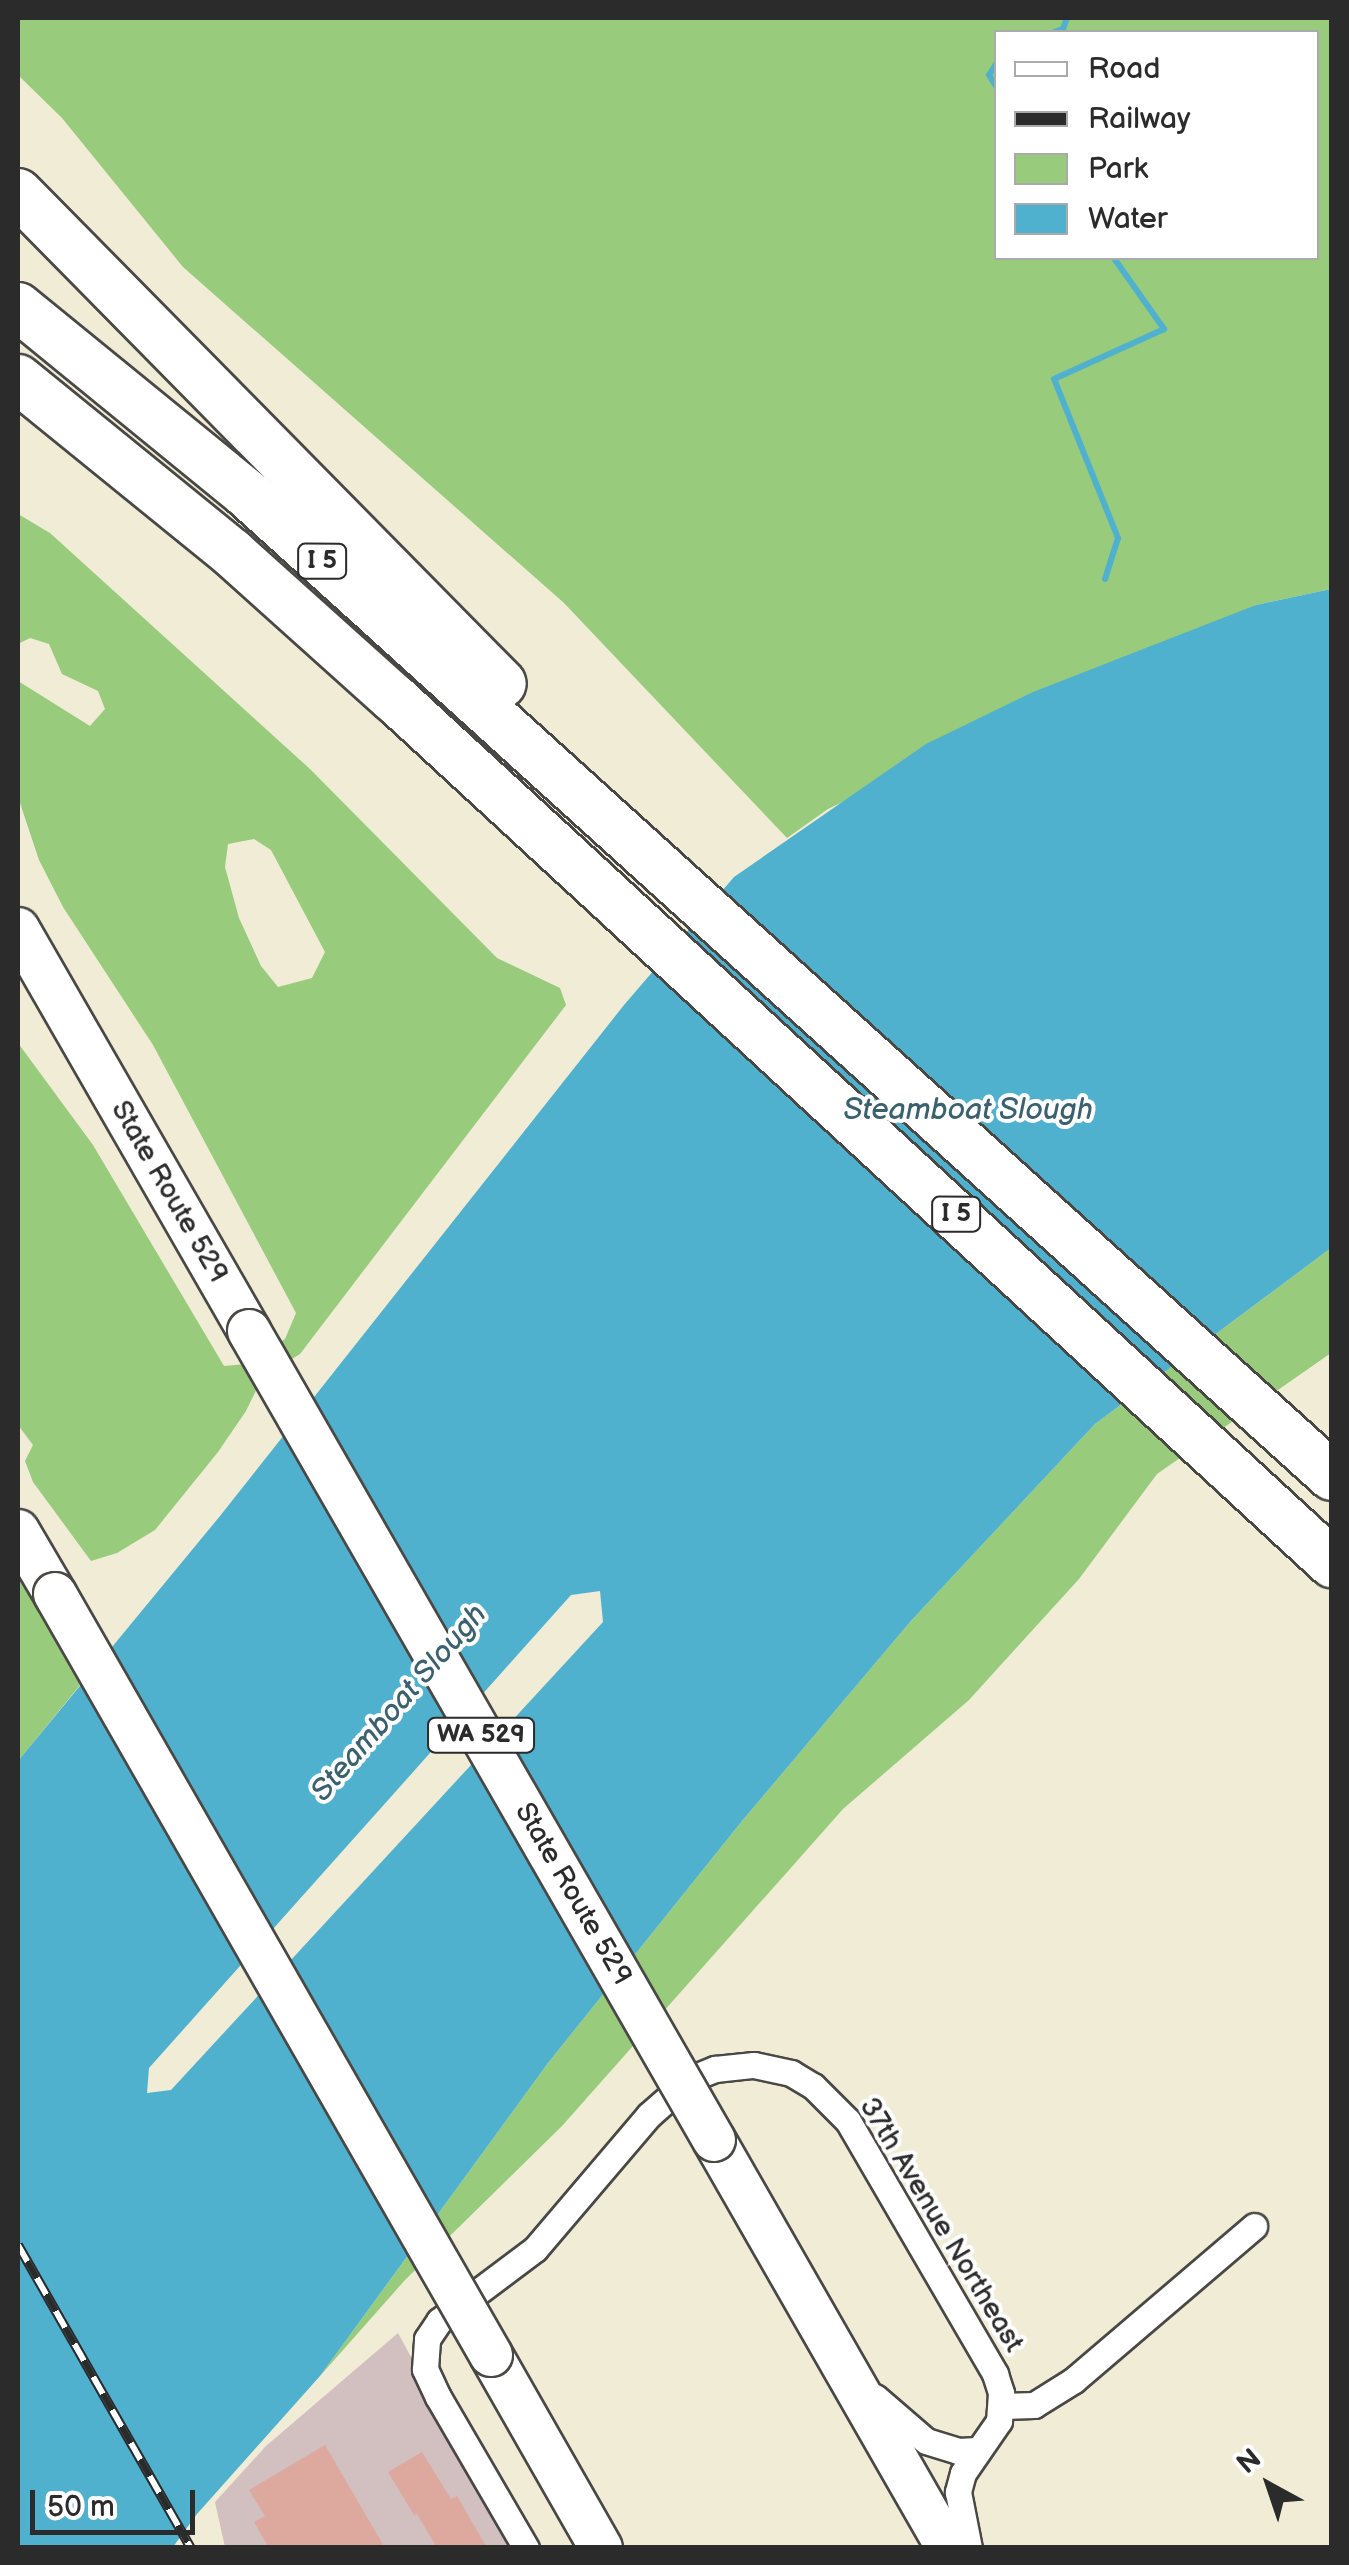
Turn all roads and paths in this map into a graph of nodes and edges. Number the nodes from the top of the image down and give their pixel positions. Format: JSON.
{"nodes":[{"id":1,"x":18,"y":193,"type":"edge"},
{"id":2,"x":18,"y":307,"type":"edge"},
{"id":3,"x":18,"y":379,"type":"edge"},
{"id":4,"x":616,"y":828,"type":"junction"},
{"id":5,"x":18,"y":928,"type":"edge"},
{"id":6,"x":1332,"y":1476,"type":"edge"},
{"id":7,"x":18,"y":1531,"type":"edge"},
{"id":8,"x":1332,"y":1562,"type":"edge"},
{"id":9,"x":1254,"y":2226,"type":"dead end"},
{"id":10,"x":844,"y":2366,"type":"junction"},
{"id":11,"x":1002,"y":2406,"type":"junction"},
{"id":12,"x":977,"y":2450,"type":"junction"},
{"id":13,"x":526,"y":2548,"type":"edge"},
{"id":14,"x":601,"y":2548,"type":"edge"},
{"id":15,"x":948,"y":2548,"type":"edge"},
{"id":16,"x":969,"y":2548,"type":"edge"}],
"edges":[{"from":1,"to":4,"type":"highway"},
{"from":2,"to":4,"type":"highway","number":"I 5"},
{"from":3,"to":8,"type":"highway","number":"I 5"},
{"from":4,"to":6,"type":"highway","number":"I 5"},
{"from":5,"to":10,"type":"main road","name":"State Route 529","number":"WA 529","bridge":true},
{"from":7,"to":14,"type":"main road","bridge":true},
{"from":9,"to":11,"type":"street"},
{"from":10,"to":12,"type":"street"},
{"from":10,"to":15,"type":"main road","name":"State Route 529","number":"WA 529"},
{"from":11,"to":12,"type":"street"},
{"from":11,"to":13,"type":"street","name":"37th Avenue Northeast"},
{"from":12,"to":16,"type":"street"}]}
